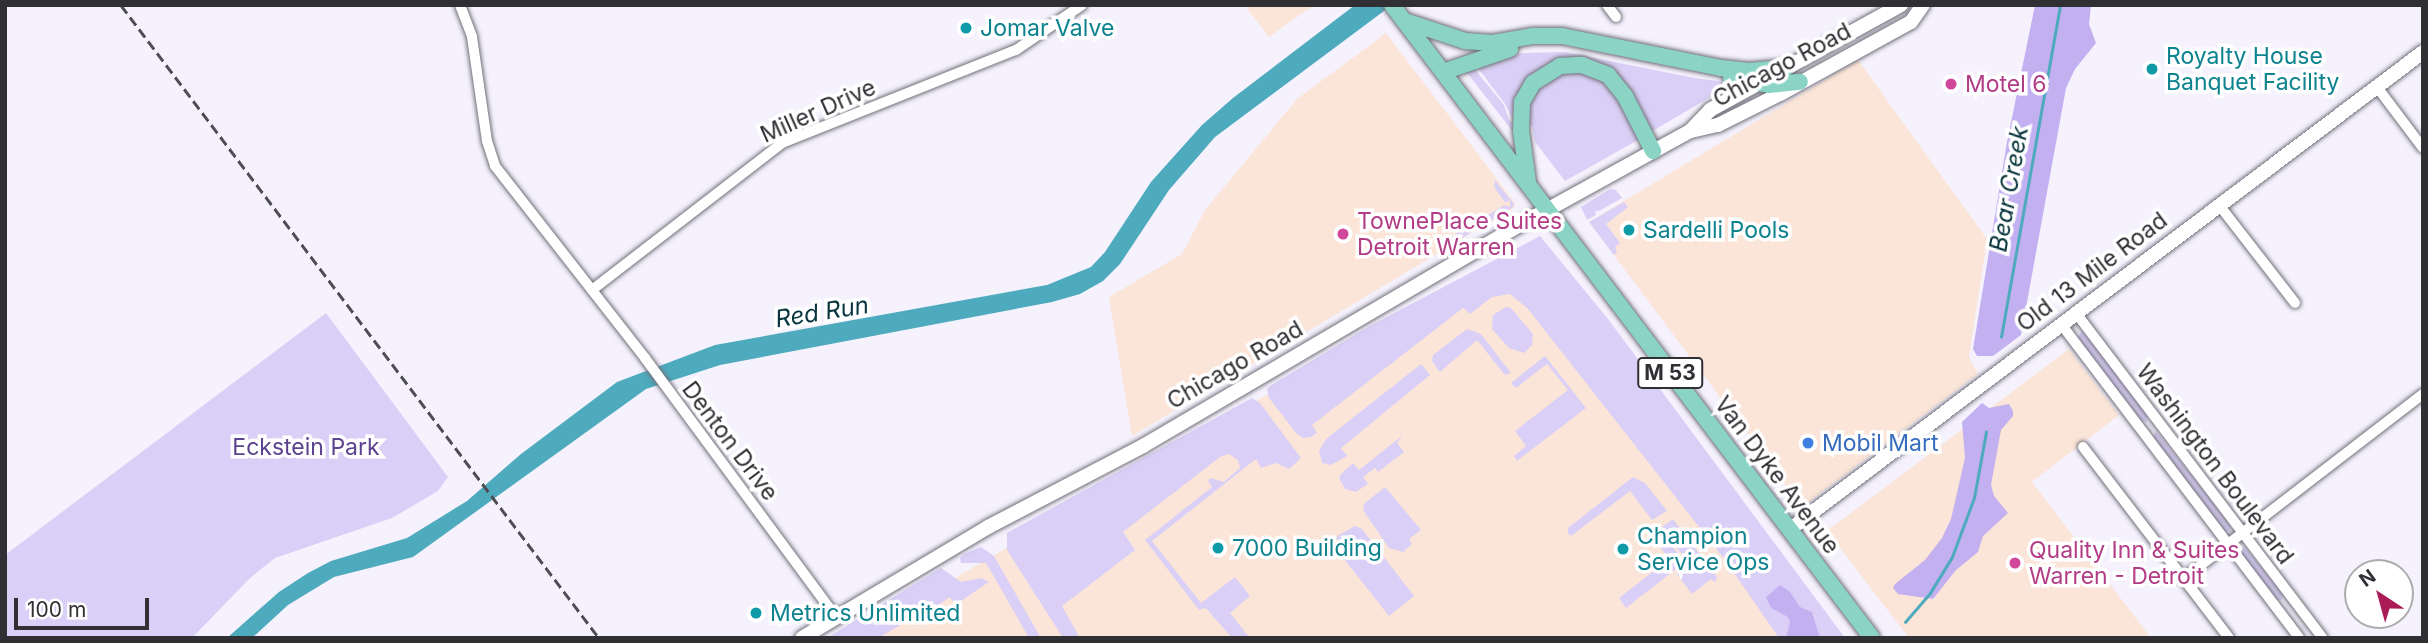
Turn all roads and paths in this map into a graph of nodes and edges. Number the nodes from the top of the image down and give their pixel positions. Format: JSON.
{"nodes":[{"id":1,"x":460,"y":5,"type":"edge"},
{"id":2,"x":1082,"y":5,"type":"edge"},
{"id":3,"x":1392,"y":5,"type":"edge"},
{"id":4,"x":1607,"y":5,"type":"edge"},
{"id":5,"x":1901,"y":5,"type":"edge"},
{"id":6,"x":1923,"y":5,"type":"edge"},
{"id":7,"x":1616,"y":17,"type":"dead end"},
{"id":8,"x":1405,"y":21,"type":"junction"},
{"id":9,"x":2423,"y":52,"type":"edge"},
{"id":10,"x":1786,"y":68,"type":"junction"},
{"id":11,"x":1443,"y":72,"type":"junction"},
{"id":12,"x":1800,"y":82,"type":"junction"},
{"id":13,"x":1757,"y":83,"type":"junction"},
{"id":14,"x":2376,"y":87,"type":"junction"},
{"id":15,"x":1690,"y":131,"type":"junction"},
{"id":16,"x":2423,"y":148,"type":"edge"},
{"id":17,"x":1653,"y":151,"type":"junction"},
{"id":18,"x":1529,"y":184,"type":"junction"},
{"id":19,"x":2220,"y":205,"type":"junction"},
{"id":20,"x":1548,"y":209,"type":"junction"},
{"id":21,"x":592,"y":290,"type":"junction"},
{"id":22,"x":2295,"y":303,"type":"dead end"},
{"id":23,"x":2076,"y":313,"type":"junction"},
{"id":24,"x":2060,"y":324,"type":"junction"},
{"id":25,"x":2423,"y":394,"type":"edge"},
{"id":26,"x":2084,"y":447,"type":"dead end"},
{"id":27,"x":1789,"y":530,"type":"junction"},
{"id":28,"x":2244,"y":533,"type":"junction"},
{"id":29,"x":2228,"y":544,"type":"junction"},
{"id":30,"x":2184,"y":578,"type":"junction"},
{"id":31,"x":835,"y":616,"type":"junction"},
{"id":32,"x":802,"y":638,"type":"edge"},
{"id":33,"x":1872,"y":638,"type":"edge"},
{"id":34,"x":2229,"y":638,"type":"edge"},
{"id":35,"x":2299,"y":638,"type":"edge"},
{"id":36,"x":2323,"y":638,"type":"edge"}],
"edges":[{"from":1,"to":21,"type":"street","name":"Denton Drive"},
{"from":2,"to":21,"type":"street","name":"Miller Drive"},
{"from":3,"to":8,"type":"main road","name":"Van Dyke Avenue","number":"M 53"},
{"from":4,"to":7,"type":"street"},
{"from":5,"to":10,"type":"main road","name":"Chicago Road"},
{"from":6,"to":12,"type":"main road","name":"Chicago Road"},
{"from":8,"to":10,"type":"main road"},
{"from":8,"to":11,"type":"main road","name":"Van Dyke Avenue","number":"M 53"},
{"from":9,"to":14,"type":"main road","name":"Old 13 Mile Road"},
{"from":10,"to":13,"type":"main road","name":"Chicago Road"},
{"from":11,"to":13,"type":"main road"},
{"from":11,"to":18,"type":"main road","name":"Van Dyke Avenue","number":"M 53"},
{"from":12,"to":13,"type":"main road"},
{"from":12,"to":15,"type":"main road","name":"Chicago Road"},
{"from":13,"to":15,"type":"main road","name":"Chicago Road"},
{"from":14,"to":16,"type":"street"},
{"from":14,"to":19,"type":"main road","name":"Old 13 Mile Road"},
{"from":15,"to":17,"type":"main road","name":"Chicago Road"},
{"from":17,"to":18,"type":"main road"},
{"from":17,"to":20,"type":"main road","name":"Chicago Road"},
{"from":18,"to":20,"type":"main road","name":"Van Dyke Avenue","number":"M 53"},
{"from":19,"to":22,"type":"street"},
{"from":19,"to":23,"type":"main road","name":"Old 13 Mile Road"},
{"from":20,"to":27,"type":"main road","name":"Van Dyke Avenue","number":"M 53"},
{"from":20,"to":31,"type":"main road","name":"Chicago Road"},
{"from":21,"to":31,"type":"street","name":"Denton Drive"},
{"from":23,"to":24,"type":"main road","name":"Old 13 Mile Road"},
{"from":23,"to":28,"type":"street","name":"Washington Boulevard"},
{"from":24,"to":27,"type":"main road","name":"Old 13 Mile Road"},
{"from":24,"to":29,"type":"street","name":"Washington Boulevard"},
{"from":25,"to":28,"type":"street"},
{"from":26,"to":30,"type":"street"},
{"from":27,"to":33,"type":"main road","name":"Van Dyke Avenue","number":"M 53"},
{"from":28,"to":29,"type":"street"},
{"from":28,"to":36,"type":"street","name":"Washington Boulevard"},
{"from":29,"to":30,"type":"street"},
{"from":29,"to":35,"type":"street","name":"Washington Boulevard"},
{"from":30,"to":34,"type":"street"},
{"from":31,"to":32,"type":"main road","name":"Chicago Road"}]}
